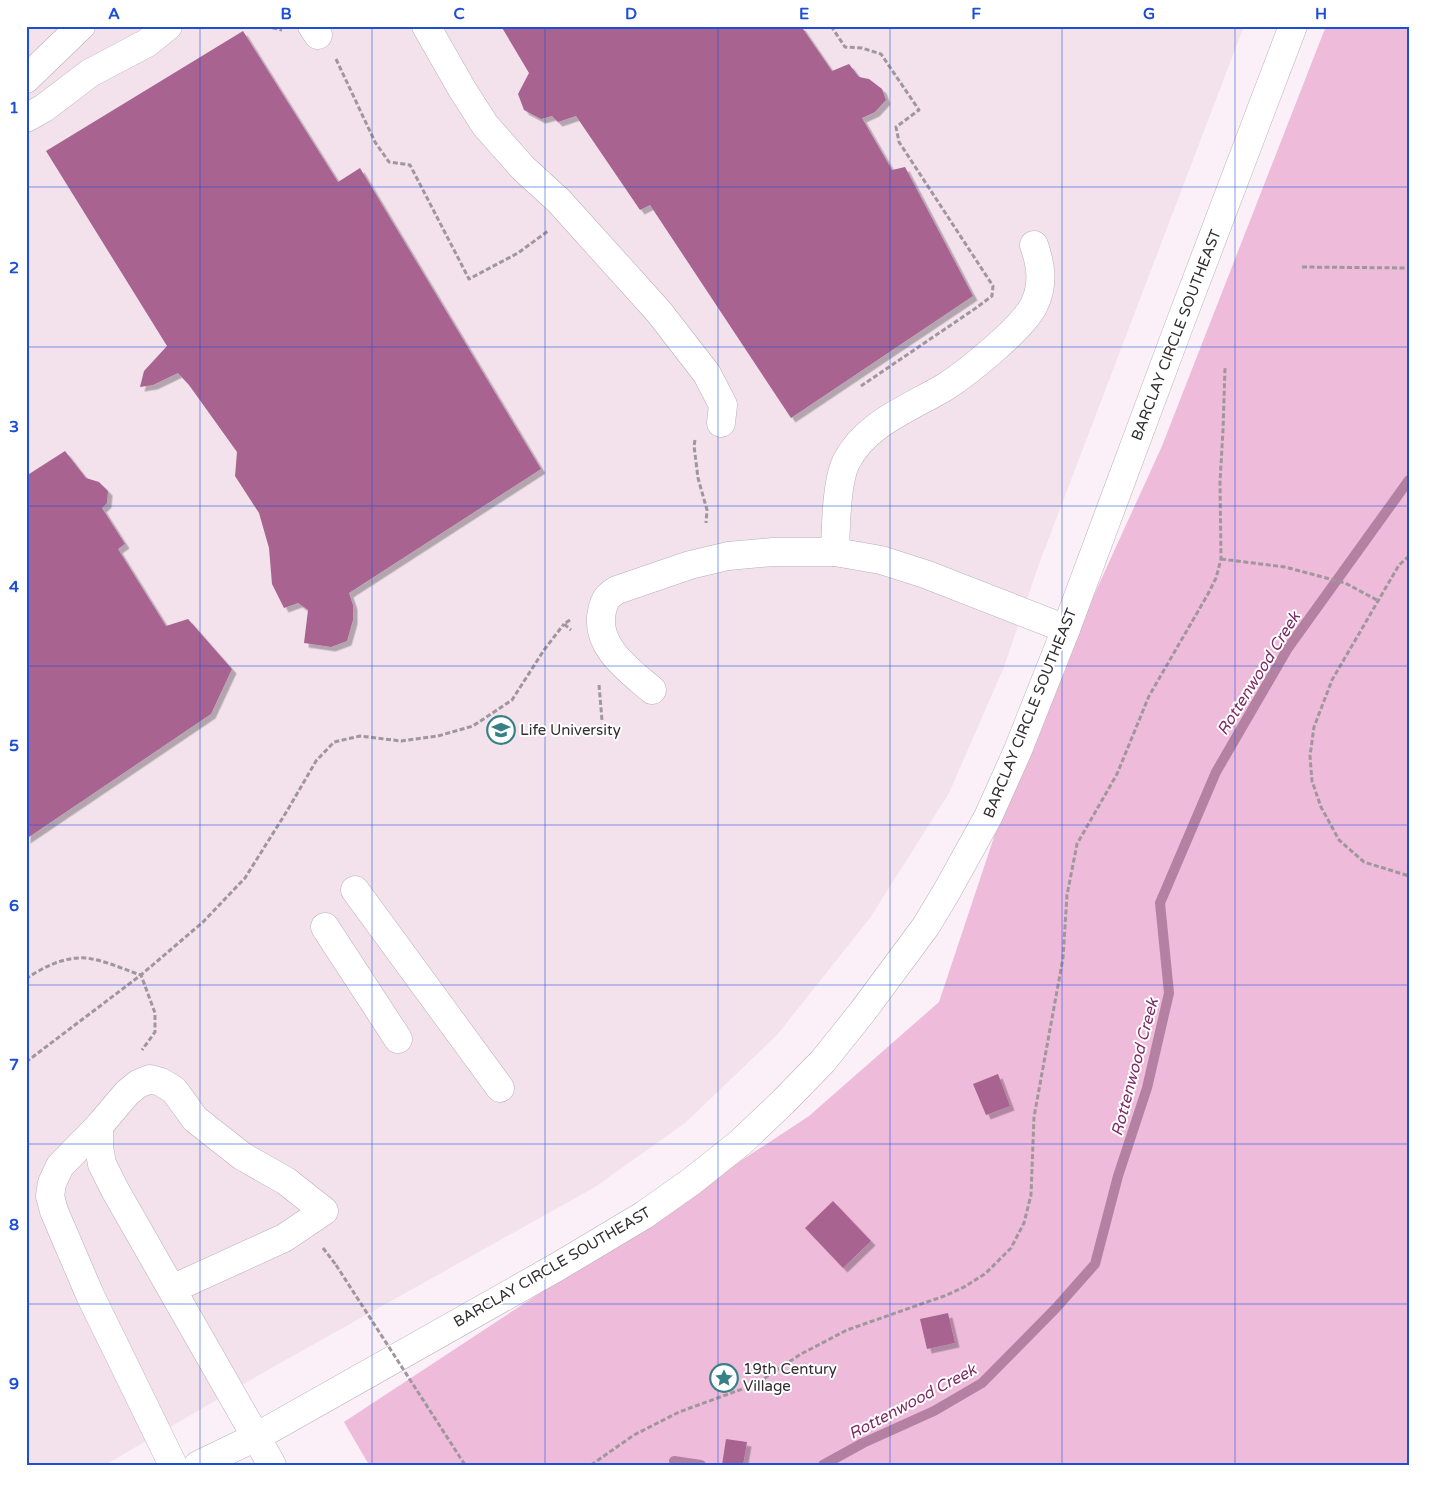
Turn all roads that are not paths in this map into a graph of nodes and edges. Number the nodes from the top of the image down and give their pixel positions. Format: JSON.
{"nodes":[{"id":1,"x":81,"y":26,"type":"edge"},
{"id":2,"x":168,"y":26,"type":"edge"},
{"id":3,"x":426,"y":26,"type":"edge"},
{"id":4,"x":1293,"y":26,"type":"edge"},
{"id":5,"x":26,"y":79,"type":"edge"},
{"id":6,"x":26,"y":118,"type":"edge"},
{"id":7,"x":1034,"y":245,"type":"dead end"},
{"id":8,"x":721,"y":423,"type":"dead end"},
{"id":9,"x":835,"y":552,"type":"junction"},
{"id":10,"x":1066,"y":629,"type":"junction"},
{"id":11,"x":652,"y":690,"type":"dead end"},
{"id":12,"x":355,"y":890,"type":"dead end"},
{"id":13,"x":325,"y":927,"type":"dead end"},
{"id":14,"x":398,"y":1040,"type":"dead end"},
{"id":15,"x":500,"y":1088,"type":"dead end"},
{"id":16,"x":100,"y":1126,"type":"junction"},
{"id":17,"x":172,"y":1290,"type":"junction"},
{"id":18,"x":256,"y":1437,"type":"junction"},
{"id":19,"x":203,"y":1463,"type":"edge"},
{"id":20,"x":173,"y":1465,"type":"edge"},
{"id":21,"x":272,"y":1465,"type":"edge"}],
"edges":[{"from":1,"to":5,"type":"street"},
{"from":2,"to":6,"type":"street"},
{"from":3,"to":8,"type":"street"},
{"from":4,"to":10,"type":"street","name":"BARCLAY CIRCLE SOUTHEAST"},
{"from":7,"to":9,"type":"street"},
{"from":9,"to":10,"type":"street"},
{"from":9,"to":11,"type":"street"},
{"from":10,"to":18,"type":"street","name":"BARCLAY CIRCLE SOUTHEAST"},
{"from":12,"to":15,"type":"street"},
{"from":13,"to":14,"type":"street"},
{"from":16,"to":17,"type":"street"},
{"from":16,"to":17,"type":"street"},
{"from":16,"to":20,"type":"street"},
{"from":17,"to":18,"type":"street"},
{"from":18,"to":19,"type":"street","name":"BARCLAY CIRCLE SOUTHEAST"},
{"from":18,"to":21,"type":"street"}]}
